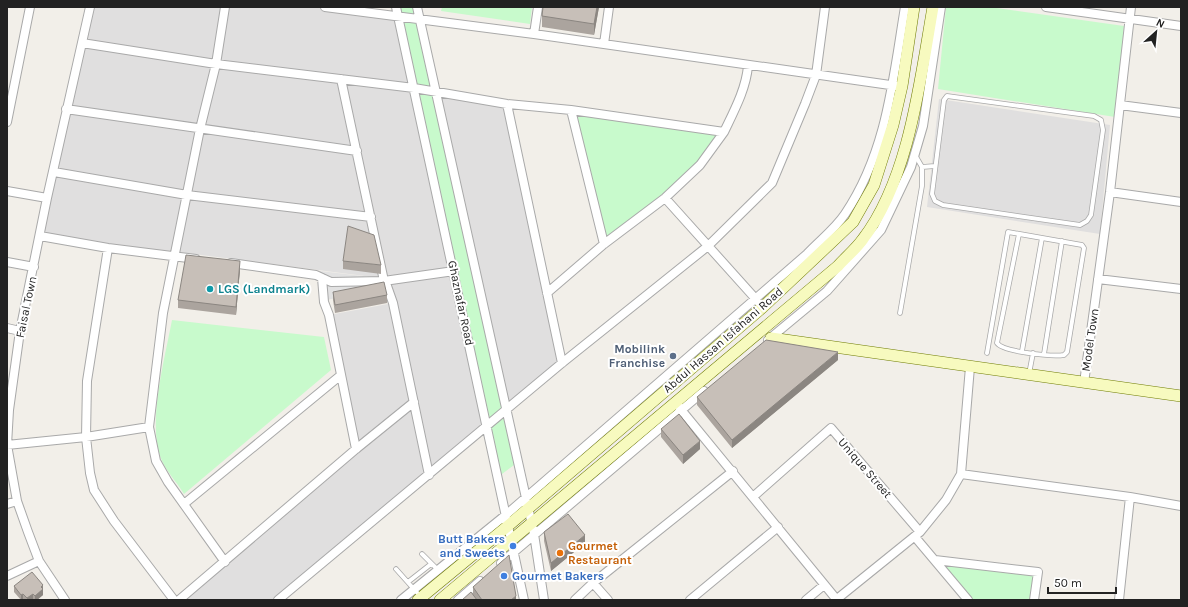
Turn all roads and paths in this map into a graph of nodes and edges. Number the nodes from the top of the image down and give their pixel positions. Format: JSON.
{"nodes":[{"id":1,"x":30,"y":7,"type":"edge"},
{"id":2,"x":90,"y":7,"type":"edge"},
{"id":3,"x":225,"y":7,"type":"edge"},
{"id":4,"x":325,"y":7,"type":"edge"},
{"id":5,"x":396,"y":7,"type":"edge"},
{"id":6,"x":417,"y":7,"type":"edge"},
{"id":7,"x":538,"y":7,"type":"edge"},
{"id":8,"x":610,"y":7,"type":"edge"},
{"id":9,"x":825,"y":7,"type":"edge"},
{"id":10,"x":905,"y":7,"type":"edge"},
{"id":11,"x":914,"y":7,"type":"edge"},
{"id":12,"x":933,"y":7,"type":"edge"},
{"id":13,"x":941,"y":7,"type":"edge"},
{"id":14,"x":1046,"y":7,"type":"edge"},
{"id":15,"x":1131,"y":7,"type":"edge"},
{"id":16,"x":398,"y":18,"type":"junction"},
{"id":17,"x":1130,"y":19,"type":"junction"},
{"id":18,"x":420,"y":20,"type":"junction"},
{"id":19,"x":1181,"y":26,"type":"edge"},
{"id":20,"x":534,"y":34,"type":"junction"},
{"id":21,"x":82,"y":43,"type":"junction"},
{"id":22,"x":604,"y":44,"type":"junction"},
{"id":23,"x":216,"y":64,"type":"junction"},
{"id":24,"x":748,"y":66,"type":"junction"},
{"id":25,"x":816,"y":75,"type":"junction"},
{"id":26,"x":341,"y":79,"type":"junction"},
{"id":27,"x":897,"y":86,"type":"junction"},
{"id":28,"x":414,"y":88,"type":"junction"},
{"id":29,"x":436,"y":92,"type":"junction"},
{"id":30,"x":507,"y":104,"type":"junction"},
{"id":31,"x":1120,"y":105,"type":"junction"},
{"id":32,"x":66,"y":109,"type":"junction"},
{"id":33,"x":571,"y":110,"type":"junction"},
{"id":34,"x":1181,"y":113,"type":"edge"},
{"id":35,"x":7,"y":122,"type":"edge"},
{"id":36,"x":200,"y":129,"type":"junction"},
{"id":37,"x":724,"y":132,"type":"junction"},
{"id":38,"x":357,"y":151,"type":"junction"},
{"id":39,"x":915,"y":155,"type":"junction"},
{"id":40,"x":936,"y":166,"type":"junction"},
{"id":41,"x":922,"y":167,"type":"junction"},
{"id":42,"x":54,"y":172,"type":"junction"},
{"id":43,"x":7,"y":192,"type":"edge"},
{"id":44,"x":1110,"y":192,"type":"junction"},
{"id":45,"x":187,"y":195,"type":"junction"},
{"id":46,"x":47,"y":198,"type":"junction"},
{"id":47,"x":665,"y":198,"type":"junction"},
{"id":48,"x":1181,"y":202,"type":"edge"},
{"id":49,"x":371,"y":217,"type":"junction"},
{"id":50,"x":1019,"y":234,"type":"junction"},
{"id":51,"x":40,"y":236,"type":"junction"},
{"id":52,"x":1042,"y":238,"type":"junction"},
{"id":53,"x":1062,"y":241,"type":"junction"},
{"id":54,"x":604,"y":244,"type":"junction"},
{"id":55,"x":708,"y":246,"type":"junction"},
{"id":56,"x":108,"y":248,"type":"junction"},
{"id":57,"x":174,"y":256,"type":"junction"},
{"id":58,"x":204,"y":260,"type":"edge"},
{"id":59,"x":7,"y":262,"type":"edge"},
{"id":60,"x":219,"y":262,"type":"edge"},
{"id":61,"x":34,"y":267,"type":"junction"},
{"id":62,"x":454,"y":271,"type":"junction"},
{"id":63,"x":322,"y":278,"type":"junction"},
{"id":64,"x":1098,"y":279,"type":"junction"},
{"id":65,"x":384,"y":281,"type":"junction"},
{"id":66,"x":1181,"y":289,"type":"edge"},
{"id":67,"x":547,"y":293,"type":"junction"},
{"id":68,"x":755,"y":299,"type":"junction"},
{"id":69,"x":763,"y":307,"type":"junction"},
{"id":70,"x":900,"y":313,"type":"dead end"},
{"id":71,"x":7,"y":328,"type":"edge"},
{"id":72,"x":20,"y":331,"type":"junction"},
{"id":73,"x":771,"y":338,"type":"junction"},
{"id":74,"x":759,"y":347,"type":"edge"},
{"id":75,"x":1022,"y":351,"type":"junction"},
{"id":76,"x":987,"y":353,"type":"dead end"},
{"id":77,"x":1032,"y":353,"type":"junction"},
{"id":78,"x":1044,"y":354,"type":"junction"},
{"id":79,"x":562,"y":363,"type":"junction"},
{"id":80,"x":970,"y":367,"type":"junction"},
{"id":81,"x":341,"y":375,"type":"junction"},
{"id":82,"x":1029,"y":375,"type":"junction"},
{"id":83,"x":1084,"y":383,"type":"junction"},
{"id":84,"x":711,"y":385,"type":"edge"},
{"id":85,"x":9,"y":392,"type":"edge"},
{"id":86,"x":1181,"y":396,"type":"edge"},
{"id":87,"x":414,"y":402,"type":"junction"},
{"id":88,"x":678,"y":406,"type":"junction"},
{"id":89,"x":507,"y":410,"type":"junction"},
{"id":90,"x":487,"y":426,"type":"junction"},
{"id":91,"x":149,"y":427,"type":"junction"},
{"id":92,"x":86,"y":437,"type":"junction"},
{"id":93,"x":7,"y":445,"type":"edge"},
{"id":94,"x":356,"y":449,"type":"junction"},
{"id":95,"x":733,"y":471,"type":"junction"},
{"id":96,"x":961,"y":474,"type":"junction"},
{"id":97,"x":429,"y":475,"type":"junction"},
{"id":98,"x":754,"y":496,"type":"junction"},
{"id":99,"x":1130,"y":497,"type":"junction"},
{"id":100,"x":17,"y":501,"type":"junction"},
{"id":101,"x":527,"y":503,"type":"junction"},
{"id":102,"x":7,"y":504,"type":"edge"},
{"id":103,"x":184,"y":504,"type":"junction"},
{"id":104,"x":1181,"y":506,"type":"edge"},
{"id":105,"x":508,"y":520,"type":"junction"},
{"id":106,"x":778,"y":527,"type":"junction"},
{"id":107,"x":532,"y":529,"type":"junction"},
{"id":108,"x":917,"y":534,"type":"junction"},
{"id":109,"x":512,"y":540,"type":"junction"},
{"id":110,"x":514,"y":552,"type":"junction"},
{"id":111,"x":422,"y":554,"type":"dead end"},
{"id":112,"x":935,"y":560,"type":"junction"},
{"id":113,"x":39,"y":561,"type":"junction"},
{"id":114,"x":225,"y":562,"type":"junction"},
{"id":115,"x":431,"y":564,"type":"junction"},
{"id":116,"x":396,"y":568,"type":"dead end"},
{"id":117,"x":441,"y":574,"type":"junction"},
{"id":118,"x":7,"y":576,"type":"edge"},
{"id":119,"x":408,"y":582,"type":"junction"},
{"id":120,"x":594,"y":583,"type":"junction"},
{"id":121,"x":824,"y":585,"type":"junction"},
{"id":122,"x":418,"y":596,"type":"edge"},
{"id":123,"x":65,"y":600,"type":"edge"},
{"id":124,"x":174,"y":600,"type":"edge"},
{"id":125,"x":179,"y":600,"type":"edge"},
{"id":126,"x":278,"y":600,"type":"edge"},
{"id":127,"x":401,"y":600,"type":"edge"},
{"id":128,"x":440,"y":600,"type":"edge"},
{"id":129,"x":458,"y":600,"type":"edge"},
{"id":130,"x":524,"y":600,"type":"edge"},
{"id":131,"x":544,"y":600,"type":"edge"},
{"id":132,"x":575,"y":600,"type":"edge"},
{"id":133,"x":608,"y":600,"type":"edge"},
{"id":134,"x":690,"y":600,"type":"edge"},
{"id":135,"x":806,"y":600,"type":"edge"},
{"id":136,"x":837,"y":600,"type":"edge"},
{"id":137,"x":968,"y":600,"type":"edge"},
{"id":138,"x":1034,"y":600,"type":"edge"},
{"id":139,"x":1119,"y":600,"type":"edge"}],
"edges":[{"from":1,"to":35,"type":"street"},
{"from":2,"to":21,"type":"street","name":"Faisal Town"},
{"from":3,"to":23,"type":"street"},
{"from":4,"to":16,"type":"street"},
{"from":5,"to":16,"type":"street","name":"Ghaznafar Road"},
{"from":6,"to":18,"type":"street","name":"Ghaznafar Road"},
{"from":7,"to":20,"type":"street"},
{"from":8,"to":22,"type":"street"},
{"from":9,"to":25,"type":"street"},
{"from":10,"to":27,"type":"street"},
{"from":11,"to":27,"type":"main road","name":"Abdul Hassan Isfahani Road"},
{"from":12,"to":88,"type":"main road","name":"Abdul Hassan Isfahani Road"},
{"from":13,"to":39,"type":"street"},
{"from":14,"to":17,"type":"street"},
{"from":15,"to":17,"type":"street","name":"Model Town"},
{"from":16,"to":18,"type":"street"},
{"from":16,"to":28,"type":"street","name":"Ghaznafar Road"},
{"from":17,"to":19,"type":"street"},
{"from":17,"to":31,"type":"street","name":"Model Town"},
{"from":18,"to":20,"type":"street"},
{"from":18,"to":29,"type":"street","name":"Ghaznafar Road"},
{"from":20,"to":22,"type":"street"},
{"from":21,"to":23,"type":"street"},
{"from":21,"to":32,"type":"street","name":"Faisal Town"},
{"from":22,"to":24,"type":"street"},
{"from":23,"to":26,"type":"street"},
{"from":23,"to":36,"type":"street"},
{"from":24,"to":25,"type":"street"},
{"from":24,"to":37,"type":"street"},
{"from":25,"to":27,"type":"street"},
{"from":25,"to":55,"type":"street"},
{"from":26,"to":28,"type":"street"},
{"from":26,"to":38,"type":"street"},
{"from":27,"to":68,"type":"street"},
{"from":27,"to":69,"type":"main road","name":"Abdul Hassan Isfahani Road"},
{"from":28,"to":29,"type":"street"},
{"from":28,"to":62,"type":"street","name":"Ghaznafar Road"},
{"from":29,"to":30,"type":"street"},
{"from":29,"to":89,"type":"street","name":"Ghaznafar Road"},
{"from":30,"to":33,"type":"street"},
{"from":30,"to":67,"type":"street"},
{"from":31,"to":34,"type":"street"},
{"from":31,"to":44,"type":"street","name":"Model Town"},
{"from":32,"to":36,"type":"street"},
{"from":32,"to":42,"type":"street","name":"Faisal Town"},
{"from":33,"to":37,"type":"street"},
{"from":33,"to":54,"type":"street"},
{"from":36,"to":38,"type":"street"},
{"from":36,"to":45,"type":"street"},
{"from":37,"to":47,"type":"street"},
{"from":38,"to":49,"type":"street"},
{"from":39,"to":41,"type":"lane"},
{"from":39,"to":73,"type":"street"},
{"from":40,"to":40,"type":"lane"},
{"from":40,"to":41,"type":"lane"},
{"from":41,"to":70,"type":"lane"},
{"from":42,"to":45,"type":"street"},
{"from":42,"to":46,"type":"street","name":"Faisal Town"},
{"from":43,"to":46,"type":"street"},
{"from":44,"to":48,"type":"street"},
{"from":44,"to":64,"type":"street","name":"Model Town"},
{"from":45,"to":49,"type":"street"},
{"from":45,"to":57,"type":"street"},
{"from":46,"to":51,"type":"street","name":"Faisal Town"},
{"from":47,"to":54,"type":"street"},
{"from":47,"to":55,"type":"street"},
{"from":49,"to":65,"type":"street"},
{"from":50,"to":52,"type":"lane"},
{"from":50,"to":75,"type":"lane"},
{"from":50,"to":76,"type":"lane"},
{"from":51,"to":56,"type":"street"},
{"from":51,"to":61,"type":"street","name":"Faisal Town"},
{"from":52,"to":53,"type":"lane"},
{"from":52,"to":75,"type":"lane"},
{"from":53,"to":78,"type":"lane"},
{"from":53,"to":78,"type":"lane"},
{"from":54,"to":67,"type":"street"},
{"from":55,"to":68,"type":"street"},
{"from":55,"to":79,"type":"street"},
{"from":56,"to":57,"type":"street"},
{"from":56,"to":92,"type":"street"},
{"from":57,"to":58,"type":"street"},
{"from":57,"to":91,"type":"street"},
{"from":59,"to":61,"type":"street"},
{"from":60,"to":63,"type":"street"},
{"from":61,"to":72,"type":"street","name":"Faisal Town"},
{"from":62,"to":65,"type":"street"},
{"from":62,"to":90,"type":"street","name":"Ghaznafar Road"},
{"from":63,"to":65,"type":"street"},
{"from":63,"to":81,"type":"street"},
{"from":64,"to":66,"type":"street"},
{"from":64,"to":83,"type":"street","name":"Model Town"},
{"from":65,"to":87,"type":"street"},
{"from":67,"to":79,"type":"street"},
{"from":68,"to":69,"type":"street"},
{"from":68,"to":101,"type":"street"},
{"from":69,"to":101,"type":"main road","name":"Abdul Hassan Isfahani Road"},
{"from":71,"to":72,"type":"street"},
{"from":72,"to":85,"type":"street","name":"Faisal Town"},
{"from":73,"to":74,"type":"street"},
{"from":73,"to":80,"type":"main road","name":"Model Town"},
{"from":75,"to":77,"type":"lane"},
{"from":77,"to":78,"type":"lane"},
{"from":77,"to":82,"type":"lane"},
{"from":79,"to":89,"type":"street"},
{"from":80,"to":82,"type":"main road","name":"Model Town"},
{"from":80,"to":96,"type":"street"},
{"from":81,"to":94,"type":"street"},
{"from":81,"to":103,"type":"street"},
{"from":82,"to":83,"type":"main road","name":"Model Town"},
{"from":83,"to":86,"type":"main road"},
{"from":84,"to":88,"type":"street"},
{"from":85,"to":93,"type":"street","name":"Faisal Town"},
{"from":87,"to":94,"type":"street"},
{"from":87,"to":97,"type":"street"},
{"from":88,"to":95,"type":"street"},
{"from":88,"to":107,"type":"main road","name":"Abdul Hassan Isfahani Road"},
{"from":89,"to":90,"type":"street"},
{"from":89,"to":101,"type":"street","name":"Ghaznafar Road"},
{"from":90,"to":97,"type":"street"},
{"from":90,"to":105,"type":"street","name":"Ghaznafar Road"},
{"from":91,"to":92,"type":"street"},
{"from":91,"to":103,"type":"street"},
{"from":92,"to":93,"type":"street"},
{"from":92,"to":124,"type":"street"},
{"from":93,"to":100,"type":"street","name":"Faisal Town"},
{"from":94,"to":114,"type":"street"},
{"from":95,"to":98,"type":"street"},
{"from":95,"to":120,"type":"street"},
{"from":96,"to":99,"type":"street"},
{"from":96,"to":108,"type":"street"},
{"from":97,"to":126,"type":"street"},
{"from":98,"to":106,"type":"street"},
{"from":98,"to":108,"type":"street","name":"Unique Street"},
{"from":99,"to":104,"type":"street"},
{"from":99,"to":139,"type":"street"},
{"from":100,"to":102,"type":"street"},
{"from":100,"to":113,"type":"street","name":"Faisal Town"},
{"from":101,"to":105,"type":"main road","name":"Abdul Hassan Isfahani Road"},
{"from":101,"to":107,"type":"street","name":"Ghaznafar Road"},
{"from":103,"to":114,"type":"street"},
{"from":105,"to":109,"type":"street","name":"Ghaznafar Road"},
{"from":105,"to":117,"type":"main road","name":"Abdul Hassan Isfahani Road"},
{"from":106,"to":121,"type":"street"},
{"from":106,"to":134,"type":"street"},
{"from":107,"to":109,"type":"main road","name":"Abdul Hassan Isfahani Road"},
{"from":107,"to":110,"type":"street"},
{"from":107,"to":131,"type":"street","name":"Ghaznafar Road"},
{"from":108,"to":112,"type":"street"},
{"from":108,"to":136,"type":"street"},
{"from":109,"to":110,"type":"street","name":"Ghaznafar Road"},
{"from":109,"to":128,"type":"main road","name":"Abdul Hassan Isfahani Road"},
{"from":110,"to":129,"type":"street"},
{"from":110,"to":130,"type":"street","name":"Ghaznafar Road"},
{"from":111,"to":115,"type":"lane"},
{"from":112,"to":137,"type":"street"},
{"from":112,"to":138,"type":"street"},
{"from":113,"to":118,"type":"street"},
{"from":113,"to":123,"type":"street","name":"Faisal Town"},
{"from":114,"to":125,"type":"street"},
{"from":115,"to":117,"type":"lane"},
{"from":115,"to":119,"type":"lane"},
{"from":116,"to":119,"type":"lane"},
{"from":117,"to":122,"type":"main road","name":"Abdul Hassan Isfahani Road"},
{"from":119,"to":122,"type":"lane"},
{"from":120,"to":132,"type":"street"},
{"from":120,"to":133,"type":"street"},
{"from":121,"to":135,"type":"street"},
{"from":121,"to":136,"type":"street"},
{"from":122,"to":127,"type":"street"}]}
